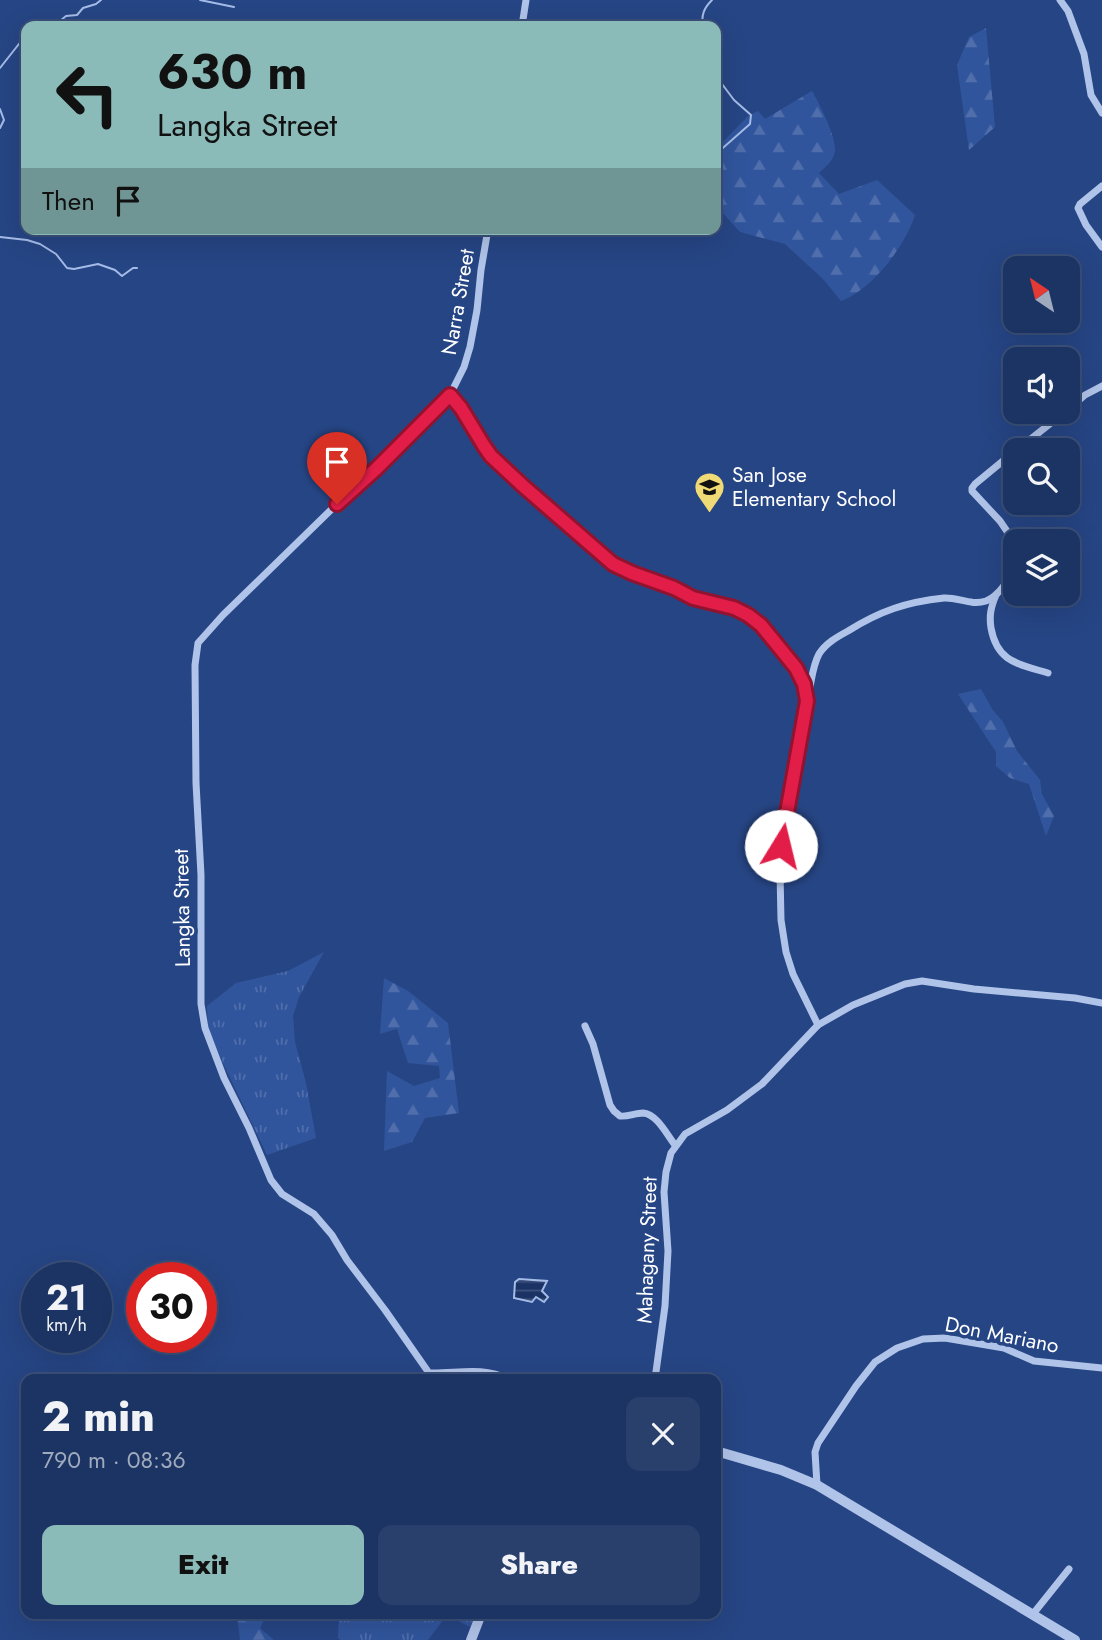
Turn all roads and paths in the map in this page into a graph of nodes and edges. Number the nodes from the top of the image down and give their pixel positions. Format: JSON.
{"nodes":[{"id":1,"x":526,"y":0,"type":"edge"},
{"id":2,"x":1060,"y":0,"type":"edge"},
{"id":3,"x":523,"y":21,"type":"edge"},
{"id":4,"x":1102,"y":113,"type":"edge"},
{"id":5,"x":1102,"y":186,"type":"edge"},
{"id":6,"x":487,"y":235,"type":"edge"},
{"id":7,"x":1102,"y":247,"type":"edge"},
{"id":8,"x":1102,"y":386,"type":"edge"},
{"id":9,"x":450,"y":395,"type":"junction"},
{"id":10,"x":1080,"y":399,"type":"edge"},
{"id":11,"x":1050,"y":424,"type":"edge"},
{"id":12,"x":1033,"y":438,"type":"edge"},
{"id":13,"x":1003,"y":461,"type":"edge"},
{"id":14,"x":1005,"y":529,"type":"edge"},
{"id":15,"x":1003,"y":587,"type":"edge"},
{"id":16,"x":996,"y":594,"type":"junction"},
{"id":17,"x":813,"y":666,"type":"junction"},
{"id":18,"x":796,"y":668,"type":"junction"},
{"id":19,"x":1048,"y":673,"type":"dead end"},
{"id":20,"x":807,"y":701,"type":"junction"},
{"id":21,"x":1102,"y":1003,"type":"edge"},
{"id":22,"x":818,"y":1025,"type":"junction"},
{"id":23,"x":585,"y":1026,"type":"dead end"},
{"id":24,"x":675,"y":1145,"type":"junction"},
{"id":25,"x":1102,"y":1368,"type":"edge"},
{"id":26,"x":496,"y":1374,"type":"edge"},
{"id":27,"x":656,"y":1374,"type":"edge"},
{"id":28,"x":721,"y":1453,"type":"edge"},
{"id":29,"x":817,"y":1485,"type":"junction"},
{"id":30,"x":1069,"y":1569,"type":"dead end"},
{"id":31,"x":1033,"y":1614,"type":"junction"},
{"id":32,"x":479,"y":1619,"type":"edge"},
{"id":33,"x":471,"y":1640,"type":"edge"},
{"id":34,"x":1075,"y":1640,"type":"edge"}],
"edges":[{"from":1,"to":3,"type":"street"},
{"from":2,"to":4,"type":"street"},
{"from":5,"to":7,"type":"street"},
{"from":6,"to":9,"type":"street","name":"Narra Street"},
{"from":8,"to":10,"type":"street"},
{"from":9,"to":18,"type":"street"},
{"from":9,"to":26,"type":"street","name":"Langka Street"},
{"from":11,"to":12,"type":"street"},
{"from":13,"to":14,"type":"street"},
{"from":15,"to":16,"type":"street"},
{"from":16,"to":17,"type":"street"},
{"from":16,"to":19,"type":"street"},
{"from":17,"to":18,"type":"street"},
{"from":17,"to":20,"type":"street"},
{"from":18,"to":20,"type":"street"},
{"from":20,"to":22,"type":"street"},
{"from":21,"to":22,"type":"street"},
{"from":22,"to":24,"type":"street"},
{"from":23,"to":24,"type":"street"},
{"from":24,"to":27,"type":"street","name":"Mahagany Street"},
{"from":25,"to":29,"type":"street","name":"Don Mariano"},
{"from":28,"to":29,"type":"street"},
{"from":29,"to":31,"type":"street"},
{"from":30,"to":31,"type":"street"},
{"from":31,"to":34,"type":"street"},
{"from":32,"to":33,"type":"street"}]}
